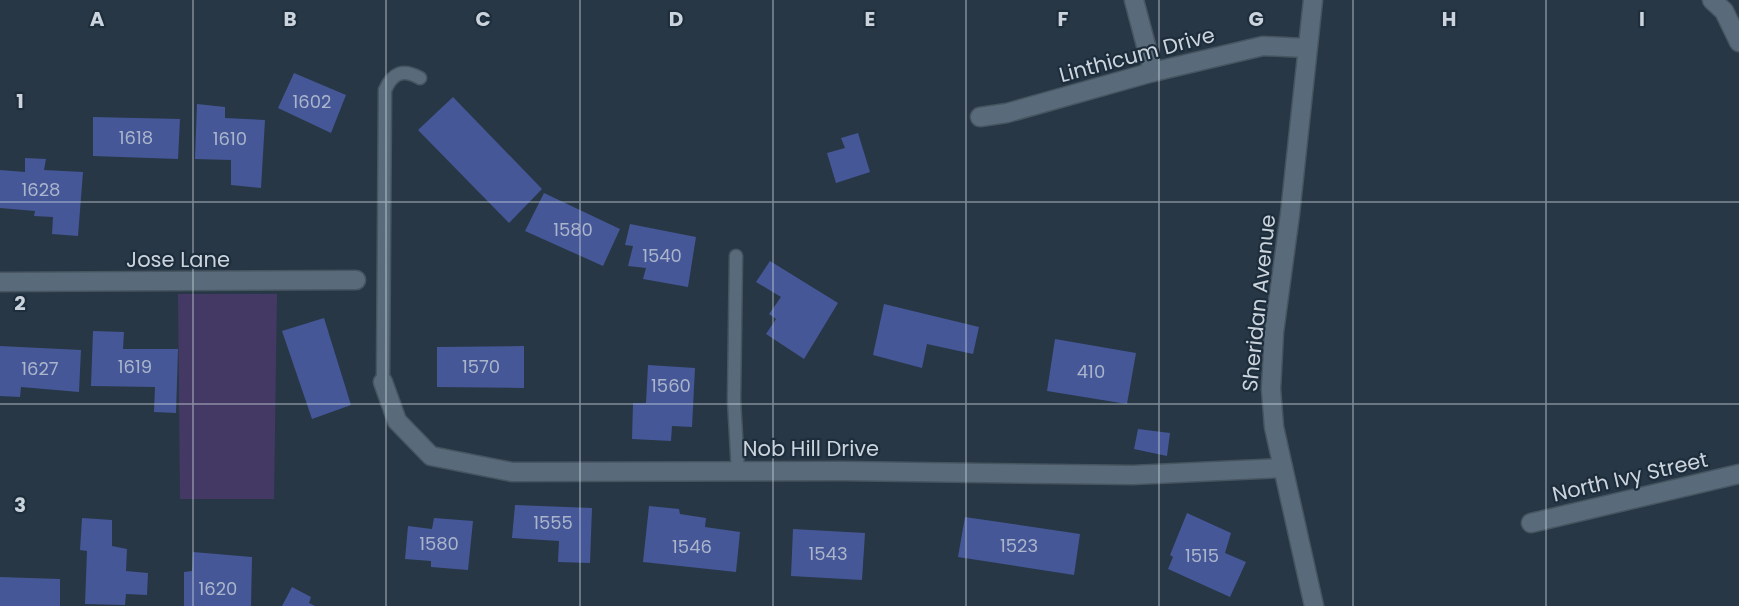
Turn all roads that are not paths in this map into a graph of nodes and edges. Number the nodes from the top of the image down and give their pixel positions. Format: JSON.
{"nodes":[{"id":1,"x":1134,"y":0,"type":"edge"},
{"id":2,"x":1313,"y":0,"type":"edge"},
{"id":3,"x":1712,"y":0,"type":"edge"},
{"id":4,"x":1739,"y":42,"type":"edge"},
{"id":5,"x":1306,"y":48,"type":"junction"},
{"id":6,"x":1153,"y":72,"type":"junction"},
{"id":7,"x":420,"y":78,"type":"dead end"},
{"id":8,"x":980,"y":117,"type":"dead end"},
{"id":9,"x":736,"y":256,"type":"dead end"},
{"id":10,"x":356,"y":280,"type":"dead end"},
{"id":11,"x":0,"y":282,"type":"edge"},
{"id":12,"x":383,"y":382,"type":"joint"},
{"id":13,"x":1283,"y":468,"type":"junction"},
{"id":14,"x":738,"y":471,"type":"junction"},
{"id":15,"x":1739,"y":474,"type":"edge"},
{"id":16,"x":1531,"y":523,"type":"dead end"},
{"id":17,"x":1314,"y":606,"type":"edge"}],
"edges":[{"from":1,"to":6,"type":"street"},
{"from":2,"to":5,"type":"street","name":"Sheridan Avenue"},
{"from":3,"to":4,"type":"street"},
{"from":5,"to":6,"type":"street","name":"Linthicum Drive"},
{"from":5,"to":13,"type":"street","name":"Sheridan Avenue"},
{"from":6,"to":8,"type":"street","name":"Linthicum Drive"},
{"from":7,"to":12,"type":"lane"},
{"from":9,"to":14,"type":"lane"},
{"from":10,"to":11,"type":"street","name":"Jose Lane"},
{"from":12,"to":14,"type":"street","name":"Nob Hill Drive"},
{"from":13,"to":14,"type":"street","name":"Nob Hill Drive"},
{"from":13,"to":17,"type":"street","name":"Sheridan Avenue"},
{"from":15,"to":16,"type":"street","name":"North Ivy Street"}]}
